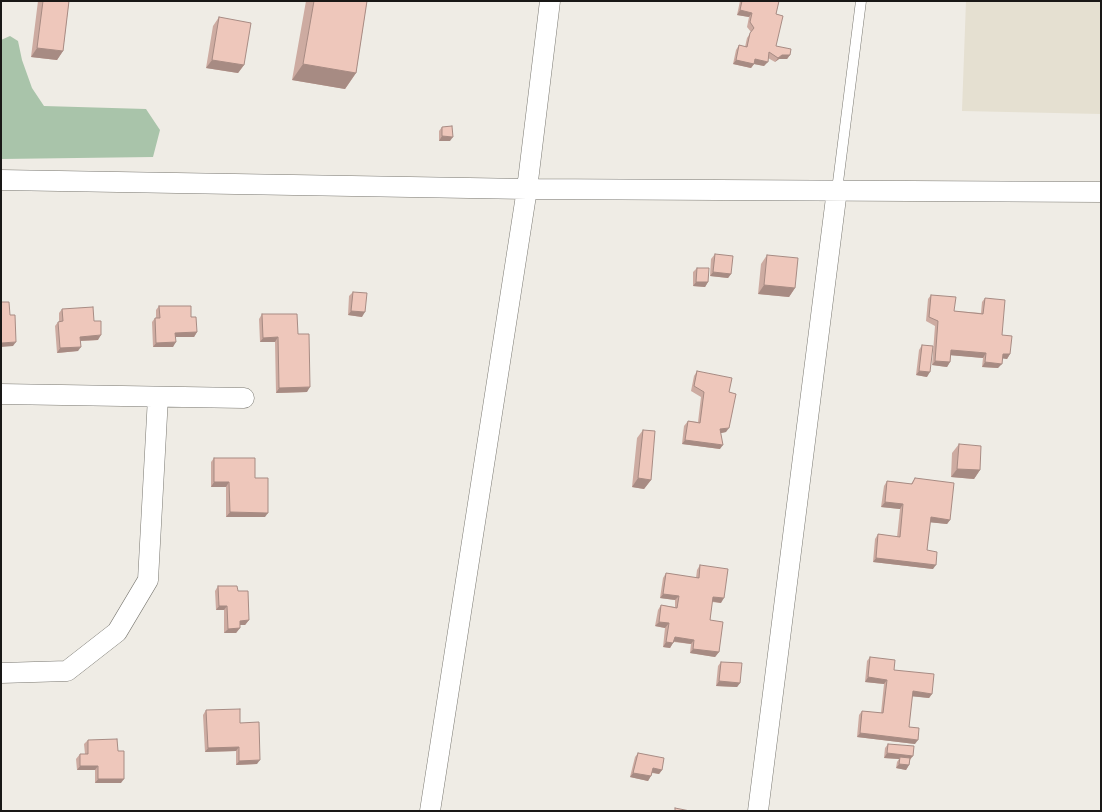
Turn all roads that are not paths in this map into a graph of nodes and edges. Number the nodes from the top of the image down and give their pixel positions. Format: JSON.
{"nodes":[{"id":1,"x":550,"y":1,"type":"edge"},
{"id":2,"x":861,"y":1,"type":"edge"},
{"id":3,"x":1,"y":180,"type":"edge"},
{"id":4,"x":526,"y":189,"type":"junction"},
{"id":5,"x":837,"y":190,"type":"junction"},
{"id":6,"x":1101,"y":192,"type":"edge"},
{"id":7,"x":1,"y":394,"type":"edge"},
{"id":8,"x":158,"y":396,"type":"junction"},
{"id":9,"x":244,"y":398,"type":"dead end"},
{"id":10,"x":1,"y":673,"type":"edge"},
{"id":11,"x":430,"y":811,"type":"edge"},
{"id":12,"x":758,"y":811,"type":"edge"}],
"edges":[{"from":1,"to":4,"type":"street"},
{"from":2,"to":5,"type":"lane"},
{"from":3,"to":4,"type":"street"},
{"from":4,"to":5,"type":"street"},
{"from":4,"to":11,"type":"street"},
{"from":5,"to":6,"type":"street"},
{"from":5,"to":12,"type":"street"},
{"from":7,"to":8,"type":"street"},
{"from":8,"to":9,"type":"street"},
{"from":8,"to":10,"type":"street"}]}
